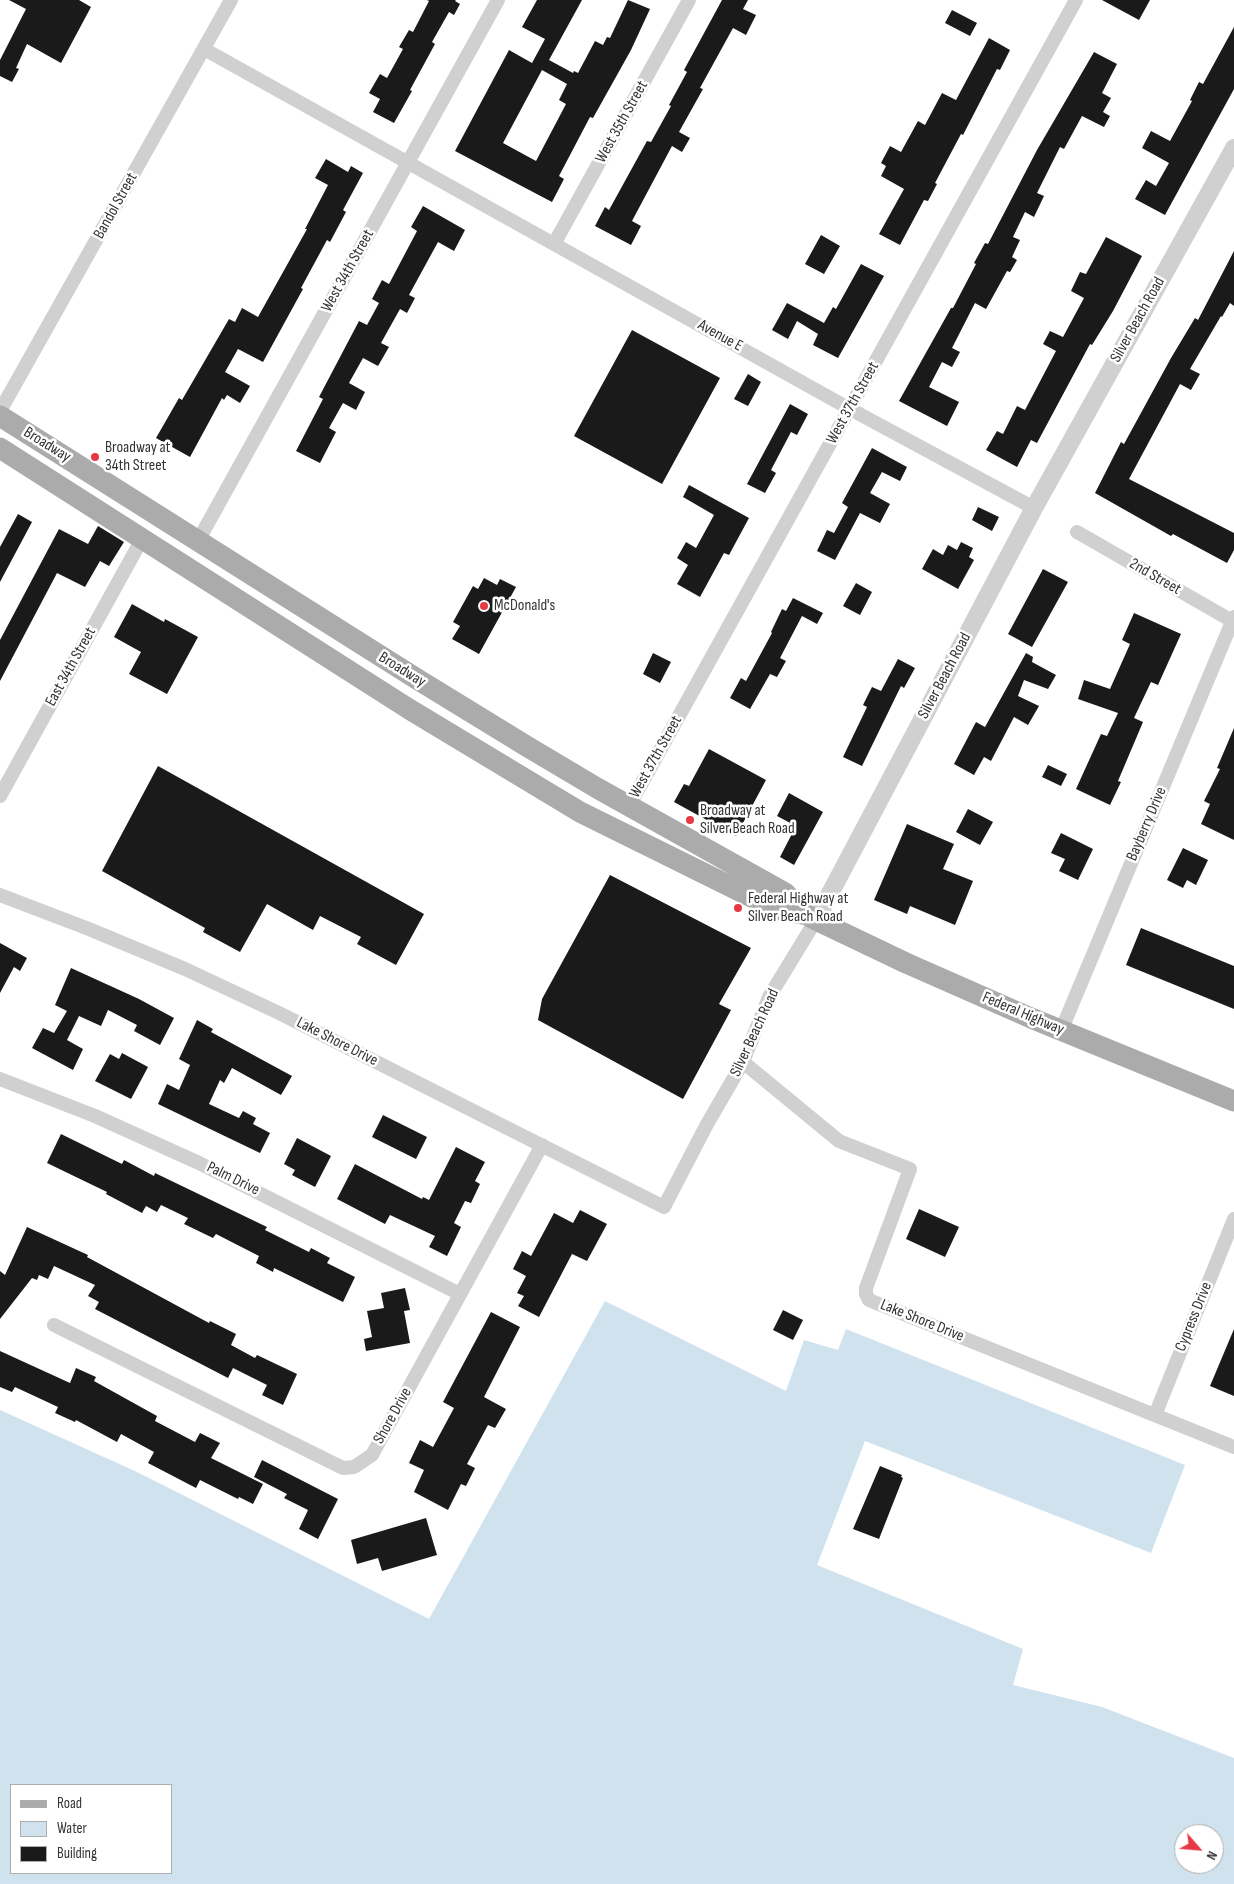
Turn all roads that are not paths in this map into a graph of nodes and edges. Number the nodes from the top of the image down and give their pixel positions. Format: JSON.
{"nodes":[{"id":1,"x":232,"y":0,"type":"edge"},
{"id":2,"x":498,"y":0,"type":"edge"},
{"id":3,"x":689,"y":0,"type":"edge"},
{"id":4,"x":1076,"y":0,"type":"edge"},
{"id":5,"x":204,"y":49,"type":"junction"},
{"id":6,"x":1234,"y":148,"type":"edge"},
{"id":7,"x":408,"y":162,"type":"junction"},
{"id":8,"x":554,"y":244,"type":"junction"},
{"id":9,"x":850,"y":409,"type":"junction"},
{"id":10,"x":0,"y":411,"type":"edge"},
{"id":11,"x":0,"y":416,"type":"edge"},
{"id":12,"x":0,"y":448,"type":"edge"},
{"id":13,"x":1034,"y":508,"type":"junction"},
{"id":14,"x":1076,"y":532,"type":"dead end"},
{"id":15,"x":142,"y":539,"type":"junction"},
{"id":16,"x":198,"y":541,"type":"junction"},
{"id":17,"x":1233,"y":620,"type":"edge"},
{"id":18,"x":375,"y":686,"type":"junction"},
{"id":19,"x":528,"y":747,"type":"junction"},
{"id":20,"x":0,"y":796,"type":"edge"},
{"id":21,"x":629,"y":806,"type":"junction"},
{"id":22,"x":0,"y":896,"type":"edge"},
{"id":23,"x":812,"y":918,"type":"junction"},
{"id":24,"x":1061,"y":1031,"type":"junction"},
{"id":25,"x":743,"y":1062,"type":"junction"},
{"id":26,"x":0,"y":1078,"type":"edge"},
{"id":27,"x":1234,"y":1101,"type":"edge"},
{"id":28,"x":542,"y":1145,"type":"junction"},
{"id":29,"x":664,"y":1207,"type":"joint"},
{"id":30,"x":1234,"y":1219,"type":"edge"},
{"id":31,"x":460,"y":1294,"type":"junction"},
{"id":32,"x":54,"y":1325,"type":"dead end"},
{"id":33,"x":1155,"y":1415,"type":"junction"},
{"id":34,"x":1234,"y":1446,"type":"edge"}],
"edges":[{"from":1,"to":5,"type":"street","name":"Bandol Street"},
{"from":2,"to":7,"type":"street","name":"West 34th Street"},
{"from":3,"to":8,"type":"street","name":"West 35th Street"},
{"from":4,"to":9,"type":"street","name":"West 37th Street"},
{"from":5,"to":7,"type":"street","name":"Avenue E"},
{"from":5,"to":10,"type":"street","name":"Bandol Street"},
{"from":6,"to":13,"type":"street","name":"Silver Beach Road"},
{"from":7,"to":8,"type":"street","name":"Avenue E"},
{"from":7,"to":16,"type":"street","name":"West 34th Street"},
{"from":8,"to":9,"type":"street","name":"Avenue E"},
{"from":9,"to":13,"type":"street","name":"Avenue E"},
{"from":9,"to":21,"type":"street","name":"West 37th Street"},
{"from":11,"to":16,"type":"main road","name":"Broadway"},
{"from":12,"to":15,"type":"main road","name":"Broadway"},
{"from":13,"to":23,"type":"street","name":"Silver Beach Road"},
{"from":14,"to":17,"type":"street","name":"2nd Street"},
{"from":15,"to":16,"type":"main road"},
{"from":15,"to":18,"type":"main road","name":"Broadway"},
{"from":15,"to":20,"type":"street","name":"East 34th Street"},
{"from":16,"to":19,"type":"main road","name":"Broadway"},
{"from":17,"to":24,"type":"street","name":"Bayberry Drive"},
{"from":18,"to":19,"type":"main road"},
{"from":18,"to":23,"type":"main road","name":"Broadway"},
{"from":19,"to":21,"type":"main road","name":"Broadway"},
{"from":21,"to":23,"type":"main road","name":"Broadway"},
{"from":22,"to":28,"type":"street","name":"Lake Shore Drive"},
{"from":23,"to":24,"type":"main road","name":"Federal Highway"},
{"from":23,"to":25,"type":"street","name":"Silver Beach Road"},
{"from":24,"to":27,"type":"main road","name":"Federal Highway"},
{"from":25,"to":29,"type":"street","name":"Silver Beach Road"},
{"from":25,"to":33,"type":"street","name":"Lake Shore Drive"},
{"from":26,"to":31,"type":"street","name":"Palm Drive"},
{"from":28,"to":29,"type":"street","name":"Lake Shore Drive"},
{"from":28,"to":31,"type":"street","name":"Shore Drive"},
{"from":30,"to":33,"type":"street","name":"Cypress Drive"},
{"from":31,"to":32,"type":"street","name":"Shore Drive"},
{"from":33,"to":34,"type":"street","name":"Lake Shore Drive"}]}
